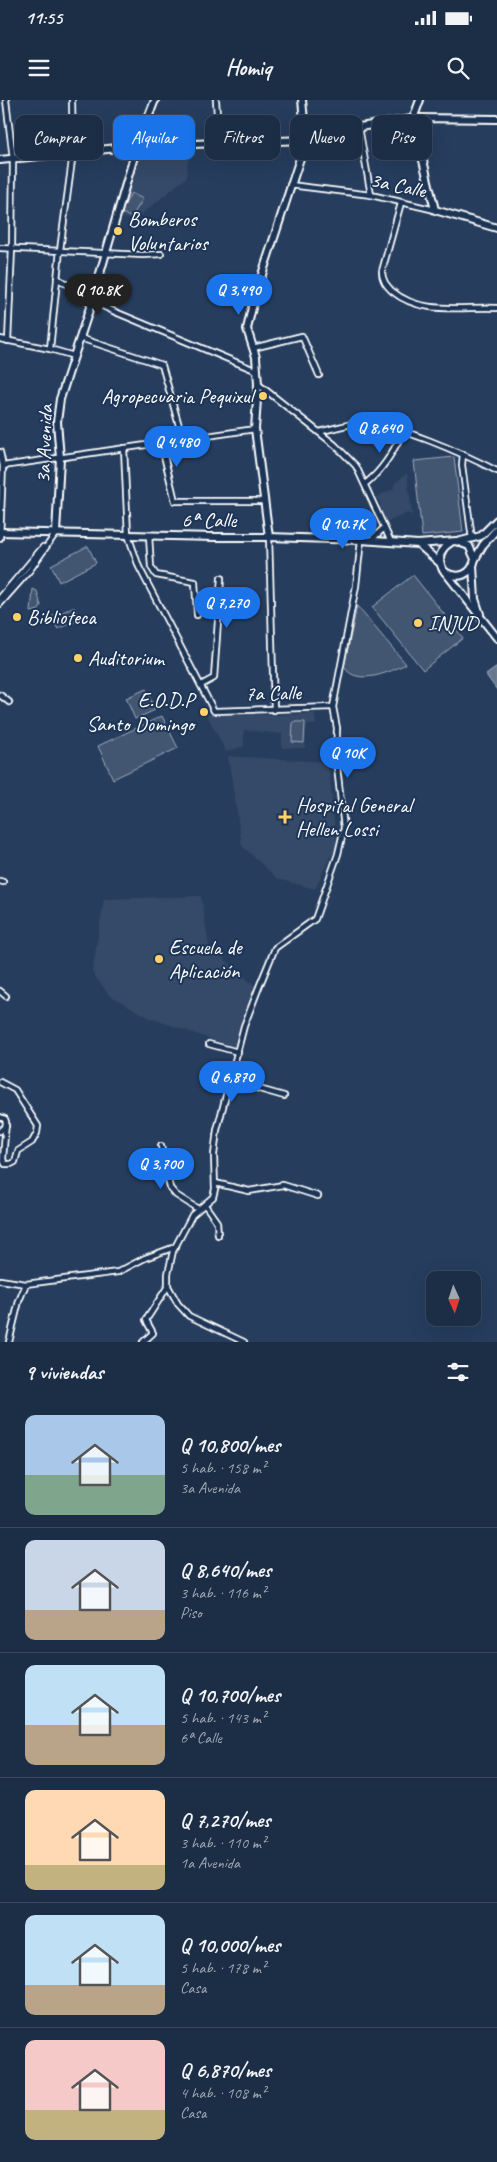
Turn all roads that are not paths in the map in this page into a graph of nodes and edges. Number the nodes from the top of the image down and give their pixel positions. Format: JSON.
{"nodes":[{"id":1,"x":6,"y":100,"type":"edge"},
{"id":2,"x":72,"y":100,"type":"edge"},
{"id":3,"x":156,"y":100,"type":"edge"},
{"id":4,"x":216,"y":100,"type":"edge"},
{"id":5,"x":302,"y":100,"type":"edge"},
{"id":6,"x":420,"y":100,"type":"edge"},
{"id":7,"x":72,"y":115,"type":"edge"},
{"id":8,"x":150,"y":115,"type":"edge"},
{"id":9,"x":217,"y":115,"type":"edge"},
{"id":10,"x":304,"y":115,"type":"edge"},
{"id":11,"x":415,"y":115,"type":"edge"},
{"id":12,"x":432,"y":119,"type":"edge"},
{"id":13,"x":497,"y":119,"type":"edge"},
{"id":14,"x":362,"y":144,"type":"edge"},
{"id":15,"x":13,"y":159,"type":"junction"},
{"id":16,"x":0,"y":160,"type":"edge"},
{"id":17,"x":72,"y":160,"type":"edge"},
{"id":18,"x":133,"y":160,"type":"edge"},
{"id":19,"x":299,"y":160,"type":"edge"},
{"id":20,"x":423,"y":160,"type":"edge"},
{"id":21,"x":290,"y":185,"type":"junction"},
{"id":22,"x":371,"y":195,"type":"junction"},
{"id":23,"x":401,"y":203,"type":"junction"},
{"id":24,"x":435,"y":210,"type":"junction"},
{"id":25,"x":497,"y":228,"type":"edge"},
{"id":26,"x":0,"y":248,"type":"edge"},
{"id":27,"x":12,"y":248,"type":"junction"},
{"id":28,"x":60,"y":250,"type":"junction"},
{"id":29,"x":105,"y":252,"type":"junction"},
{"id":30,"x":161,"y":254,"type":"dead end"},
{"id":31,"x":57,"y":278,"type":"junction"},
{"id":32,"x":92,"y":301,"type":"junction"},
{"id":33,"x":497,"y":308,"type":"edge"},
{"id":34,"x":80,"y":338,"type":"junction"},
{"id":35,"x":0,"y":340,"type":"edge"},
{"id":36,"x":8,"y":341,"type":"junction"},
{"id":37,"x":253,"y":348,"type":"junction"},
{"id":38,"x":50,"y":349,"type":"junction"},
{"id":39,"x":74,"y":356,"type":"junction"},
{"id":40,"x":257,"y":371,"type":"junction"},
{"id":41,"x":319,"y":375,"type":"dead end"},
{"id":42,"x":258,"y":384,"type":"junction"},
{"id":43,"x":256,"y":428,"type":"junction"},
{"id":44,"x":319,"y":432,"type":"junction"},
{"id":45,"x":403,"y":432,"type":"junction"},
{"id":46,"x":182,"y":440,"type":"junction"},
{"id":47,"x":161,"y":443,"type":"junction"},
{"id":48,"x":124,"y":448,"type":"junction"},
{"id":49,"x":0,"y":452,"type":"edge"},
{"id":50,"x":463,"y":454,"type":"junction"},
{"id":51,"x":60,"y":458,"type":"junction"},
{"id":52,"x":3,"y":466,"type":"junction"},
{"id":53,"x":497,"y":471,"type":"edge"},
{"id":54,"x":365,"y":484,"type":"junction"},
{"id":55,"x":264,"y":501,"type":"junction"},
{"id":56,"x":497,"y":520,"type":"edge"},
{"id":57,"x":384,"y":528,"type":"junction"},
{"id":58,"x":497,"y":529,"type":"edge"},
{"id":59,"x":56,"y":533,"type":"junction"},
{"id":60,"x":1,"y":534,"type":"edge"},
{"id":61,"x":128,"y":535,"type":"junction"},
{"id":62,"x":149,"y":536,"type":"junction"},
{"id":63,"x":269,"y":537,"type":"junction"},
{"id":64,"x":472,"y":539,"type":"junction"},
{"id":65,"x":361,"y":540,"type":"junction"},
{"id":66,"x":370,"y":540,"type":"junction"},
{"id":67,"x":460,"y":541,"type":"junction"},
{"id":68,"x":391,"y":542,"type":"junction"},
{"id":69,"x":452,"y":542,"type":"junction"},
{"id":70,"x":418,"y":544,"type":"junction"},
{"id":71,"x":440,"y":563,"type":"junction"},
{"id":72,"x":474,"y":563,"type":"junction"},
{"id":73,"x":445,"y":572,"type":"junction"},
{"id":74,"x":221,"y":578,"type":"dead end"},
{"id":75,"x":0,"y":598,"type":"edge"},
{"id":76,"x":0,"y":604,"type":"edge"},
{"id":77,"x":196,"y":615,"type":"dead end"},
{"id":78,"x":482,"y":618,"type":"junction"},
{"id":79,"x":497,"y":638,"type":"edge"},
{"id":80,"x":201,"y":685,"type":"junction"},
{"id":81,"x":0,"y":695,"type":"edge"},
{"id":82,"x":9,"y":702,"type":"dead end"},
{"id":83,"x":333,"y":708,"type":"junction"},
{"id":84,"x":274,"y":710,"type":"junction"},
{"id":85,"x":0,"y":991,"type":"edge"},
{"id":86,"x":6,"y":996,"type":"dead end"},
{"id":87,"x":209,"y":1044,"type":"dead end"},
{"id":88,"x":238,"y":1052,"type":"junction"},
{"id":89,"x":0,"y":1082,"type":"edge"},
{"id":90,"x":227,"y":1088,"type":"junction"},
{"id":91,"x":284,"y":1096,"type":"dead end"},
{"id":92,"x":0,"y":1117,"type":"edge"},
{"id":93,"x":6,"y":1126,"type":"junction"},
{"id":94,"x":0,"y":1131,"type":"edge"},
{"id":95,"x":161,"y":1146,"type":"dead end"},
{"id":96,"x":215,"y":1183,"type":"junction"},
{"id":97,"x":318,"y":1196,"type":"dead end"},
{"id":98,"x":205,"y":1205,"type":"junction"},
{"id":99,"x":198,"y":1209,"type":"junction"},
{"id":100,"x":218,"y":1235,"type":"dead end"},
{"id":101,"x":176,"y":1247,"type":"junction"},
{"id":102,"x":0,"y":1280,"type":"edge"},
{"id":103,"x":26,"y":1284,"type":"junction"},
{"id":104,"x":168,"y":1286,"type":"junction"},
{"id":105,"x":9,"y":1342,"type":"edge"},
{"id":106,"x":143,"y":1342,"type":"edge"},
{"id":107,"x":244,"y":1342,"type":"edge"}],
"edges":[{"from":1,"to":15,"type":"street"},
{"from":2,"to":7,"type":"street"},
{"from":3,"to":8,"type":"street","name":"3a Avenida"},
{"from":4,"to":9,"type":"street"},
{"from":5,"to":10,"type":"street"},
{"from":6,"to":11,"type":"street"},
{"from":12,"to":13,"type":"street"},
{"from":14,"to":22,"type":"street"},
{"from":15,"to":16,"type":"street"},
{"from":15,"to":27,"type":"street"},
{"from":17,"to":28,"type":"street"},
{"from":18,"to":29,"type":"street","name":"3a Avenida"},
{"from":19,"to":21,"type":"street"},
{"from":20,"to":24,"type":"street"},
{"from":21,"to":22,"type":"street","name":"3a Calle"},
{"from":21,"to":37,"type":"street"},
{"from":22,"to":23,"type":"street","name":"3a Calle"},
{"from":23,"to":24,"type":"street","name":"3a Calle"},
{"from":23,"to":33,"type":"street"},
{"from":24,"to":25,"type":"street","name":"3a Calle"},
{"from":26,"to":27,"type":"street"},
{"from":27,"to":28,"type":"street"},
{"from":27,"to":36,"type":"street"},
{"from":28,"to":29,"type":"street"},
{"from":28,"to":31,"type":"street"},
{"from":29,"to":30,"type":"street"},
{"from":29,"to":32,"type":"street","name":"3a Avenida"},
{"from":31,"to":32,"type":"street"},
{"from":31,"to":38,"type":"street"},
{"from":32,"to":34,"type":"street","name":"3a Avenida"},
{"from":32,"to":40,"type":"street"},
{"from":34,"to":39,"type":"street","name":"3a Avenida"},
{"from":34,"to":46,"type":"street"},
{"from":35,"to":36,"type":"street"},
{"from":36,"to":38,"type":"street"},
{"from":37,"to":40,"type":"street"},
{"from":37,"to":41,"type":"street"},
{"from":38,"to":39,"type":"street"},
{"from":39,"to":51,"type":"street","name":"3a Avenida"},
{"from":40,"to":42,"type":"street"},
{"from":42,"to":43,"type":"street"},
{"from":42,"to":44,"type":"street"},
{"from":43,"to":46,"type":"street"},
{"from":43,"to":55,"type":"street"},
{"from":44,"to":45,"type":"street"},
{"from":44,"to":54,"type":"street"},
{"from":45,"to":50,"type":"street"},
{"from":45,"to":54,"type":"street"},
{"from":46,"to":47,"type":"street"},
{"from":47,"to":48,"type":"street"},
{"from":47,"to":55,"type":"street"},
{"from":48,"to":51,"type":"street"},
{"from":48,"to":61,"type":"street"},
{"from":49,"to":52,"type":"street"},
{"from":50,"to":53,"type":"street"},
{"from":50,"to":64,"type":"street"},
{"from":51,"to":52,"type":"street"},
{"from":51,"to":59,"type":"street","name":"3a Avenida"},
{"from":52,"to":60,"type":"street"},
{"from":54,"to":57,"type":"street"},
{"from":55,"to":63,"type":"street"},
{"from":56,"to":64,"type":"street"},
{"from":57,"to":66,"type":"street"},
{"from":57,"to":68,"type":"street"},
{"from":58,"to":72,"type":"street"},
{"from":59,"to":60,"type":"street","name":"6ª Calle"},
{"from":59,"to":61,"type":"street","name":"6ª Calle"},
{"from":59,"to":75,"type":"street"},
{"from":59,"to":76,"type":"street"},
{"from":61,"to":62,"type":"street","name":"6ª Calle"},
{"from":61,"to":80,"type":"street"},
{"from":62,"to":63,"type":"street","name":"6ª Calle"},
{"from":62,"to":77,"type":"street"},
{"from":63,"to":65,"type":"street","name":"6ª Calle"},
{"from":63,"to":84,"type":"street"},
{"from":64,"to":67,"type":"street"},
{"from":65,"to":66,"type":"street","name":"6ª Calle"},
{"from":65,"to":83,"type":"street"},
{"from":66,"to":68,"type":"street","name":"6ª Calle"},
{"from":67,"to":69,"type":"street"},
{"from":67,"to":72,"type":"street"},
{"from":68,"to":70,"type":"street","name":"6ª Calle"},
{"from":69,"to":70,"type":"street","name":"6ª Calle"},
{"from":69,"to":71,"type":"street"},
{"from":70,"to":71,"type":"street"},
{"from":71,"to":73,"type":"street"},
{"from":72,"to":73,"type":"street"},
{"from":72,"to":78,"type":"street"},
{"from":73,"to":78,"type":"street"},
{"from":74,"to":80,"type":"street"},
{"from":78,"to":79,"type":"street"},
{"from":80,"to":84,"type":"street","name":"7a Calle"},
{"from":81,"to":82,"type":"street"},
{"from":83,"to":84,"type":"street","name":"7a Calle"},
{"from":83,"to":88,"type":"street"},
{"from":85,"to":86,"type":"street"},
{"from":87,"to":88,"type":"street"},
{"from":88,"to":90,"type":"street"},
{"from":89,"to":93,"type":"street"},
{"from":90,"to":91,"type":"street"},
{"from":90,"to":96,"type":"street"},
{"from":92,"to":93,"type":"street"},
{"from":93,"to":94,"type":"street"},
{"from":95,"to":99,"type":"street"},
{"from":96,"to":97,"type":"street"},
{"from":96,"to":98,"type":"street"},
{"from":98,"to":99,"type":"street"},
{"from":98,"to":100,"type":"street"},
{"from":99,"to":101,"type":"street"},
{"from":101,"to":103,"type":"street"},
{"from":101,"to":104,"type":"street"},
{"from":102,"to":103,"type":"street"},
{"from":103,"to":105,"type":"street"},
{"from":104,"to":106,"type":"street"},
{"from":104,"to":107,"type":"street"}]}
